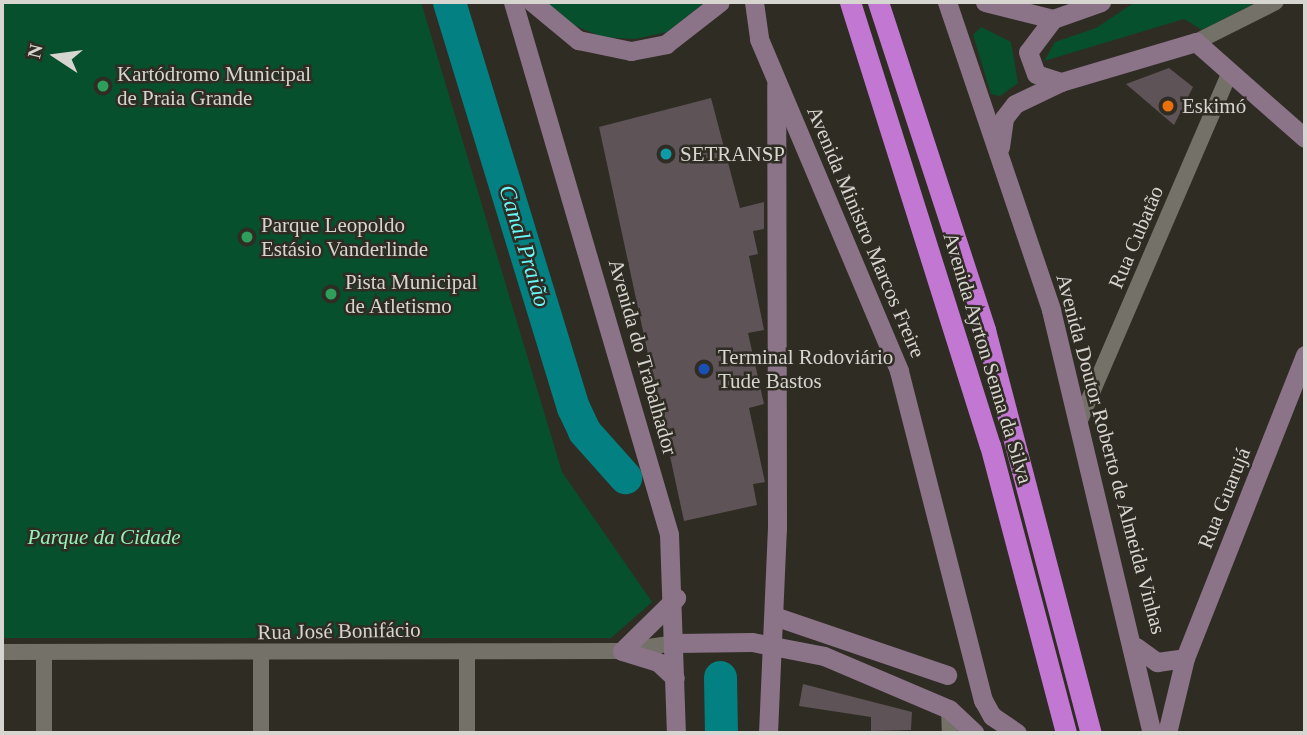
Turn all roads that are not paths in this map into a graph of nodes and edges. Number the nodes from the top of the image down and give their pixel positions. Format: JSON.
{"nodes":[{"id":1,"x":513,"y":2,"type":"edge"},
{"id":2,"x":532,"y":2,"type":"edge"},
{"id":3,"x":720,"y":2,"type":"edge"},
{"id":4,"x":754,"y":2,"type":"edge"},
{"id":5,"x":850,"y":2,"type":"edge"},
{"id":6,"x":878,"y":2,"type":"edge"},
{"id":7,"x":947,"y":2,"type":"edge"},
{"id":8,"x":985,"y":2,"type":"edge"},
{"id":9,"x":1101,"y":2,"type":"edge"},
{"id":10,"x":1276,"y":2,"type":"edge"},
{"id":11,"x":1053,"y":19,"type":"junction"},
{"id":12,"x":1196,"y":42,"type":"junction"},
{"id":13,"x":1230,"y":72,"type":"junction"},
{"id":14,"x":776,"y":77,"type":"junction"},
{"id":15,"x":1061,"y":82,"type":"junction"},
{"id":16,"x":1305,"y":138,"type":"edge"},
{"id":17,"x":1000,"y":146,"type":"junction"},
{"id":18,"x":1305,"y":355,"type":"edge"},
{"id":19,"x":1082,"y":418,"type":"junction"},
{"id":20,"x":676,"y":598,"type":"junction"},
{"id":21,"x":774,"y":616,"type":"junction"},
{"id":22,"x":675,"y":643,"type":"junction"},
{"id":23,"x":769,"y":645,"type":"junction"},
{"id":24,"x":967,"y":646,"type":"junction"},
{"id":25,"x":1136,"y":647,"type":"junction"},
{"id":26,"x":622,"y":651,"type":"junction"},
{"id":27,"x":2,"y":652,"type":"edge"},
{"id":28,"x":467,"y":652,"type":"junction"},
{"id":29,"x":44,"y":653,"type":"junction"},
{"id":30,"x":261,"y":654,"type":"junction"},
{"id":31,"x":1185,"y":657,"type":"junction"},
{"id":32,"x":947,"y":675,"type":"junction"},
{"id":33,"x":675,"y":678,"type":"junction"},
{"id":34,"x":926,"y":700,"type":"junction"},
{"id":35,"x":949,"y":709,"type":"junction"},
{"id":36,"x":44,"y":733,"type":"edge"},
{"id":37,"x":261,"y":733,"type":"edge"},
{"id":38,"x":467,"y":733,"type":"edge"},
{"id":39,"x":676,"y":733,"type":"edge"},
{"id":40,"x":768,"y":733,"type":"edge"},
{"id":41,"x":950,"y":733,"type":"edge"},
{"id":42,"x":975,"y":733,"type":"edge"},
{"id":43,"x":1017,"y":733,"type":"edge"},
{"id":44,"x":1066,"y":733,"type":"edge"},
{"id":45,"x":1091,"y":733,"type":"edge"},
{"id":46,"x":1152,"y":733,"type":"edge"},
{"id":47,"x":1167,"y":733,"type":"edge"}],
"edges":[{"from":1,"to":20,"type":"main road","name":"Avenida do Trabalhador"},
{"from":2,"to":3,"type":"main road"},
{"from":4,"to":14,"type":"main road","name":"Avenida Ministro Marcos Freire"},
{"from":5,"to":44,"type":"highway","name":"Avenida Ayrton Senna da Silva"},
{"from":6,"to":45,"type":"highway","name":"Avenida Ayrton Senna da Silva"},
{"from":7,"to":17,"type":"main road","name":"Avenida Doutor Roberto de Almeida Vinhas"},
{"from":8,"to":11,"type":"main road"},
{"from":9,"to":11,"type":"main road"},
{"from":10,"to":12,"type":"street"},
{"from":11,"to":15,"type":"main road"},
{"from":12,"to":13,"type":"main road"},
{"from":12,"to":15,"type":"main road"},
{"from":13,"to":16,"type":"main road"},
{"from":13,"to":19,"type":"street","name":"Rua Cubatão"},
{"from":14,"to":21,"type":"main road"},
{"from":14,"to":24,"type":"main road","name":"Avenida Ministro Marcos Freire"},
{"from":15,"to":17,"type":"main road"},
{"from":17,"to":19,"type":"main road","name":"Avenida Doutor Roberto de Almeida Vinhas"},
{"from":18,"to":31,"type":"main road","name":"Rua Guarujá"},
{"from":19,"to":25,"type":"main road","name":"Avenida Doutor Roberto de Almeida Vinhas"},
{"from":20,"to":22,"type":"main road","name":"Avenida do Trabalhador"},
{"from":20,"to":26,"type":"main road"},
{"from":21,"to":23,"type":"main road"},
{"from":21,"to":32,"type":"main road"},
{"from":22,"to":23,"type":"main road"},
{"from":22,"to":26,"type":"street","name":"Rua José Bonifácio"},
{"from":22,"to":33,"type":"main road","name":"Avenida do Trabalhador"},
{"from":23,"to":34,"type":"main road"},
{"from":23,"to":40,"type":"main road"},
{"from":24,"to":32,"type":"main road"},
{"from":24,"to":43,"type":"main road","name":"Avenida Ministro Marcos Freire"},
{"from":25,"to":31,"type":"main road","name":"Avenida Doutor Roberto de Almeida Vinhas"},
{"from":25,"to":46,"type":"main road"},
{"from":26,"to":28,"type":"street","name":"Rua José Bonifácio"},
{"from":26,"to":33,"type":"main road"},
{"from":27,"to":29,"type":"street","name":"Rua José Bonifácio"},
{"from":28,"to":30,"type":"street","name":"Rua José Bonifácio"},
{"from":28,"to":38,"type":"street"},
{"from":29,"to":30,"type":"street","name":"Rua José Bonifácio"},
{"from":29,"to":36,"type":"street"},
{"from":30,"to":37,"type":"street"},
{"from":31,"to":47,"type":"main road","name":"Avenida Doutor Roberto de Almeida Vinhas"},
{"from":32,"to":34,"type":"main road"},
{"from":33,"to":39,"type":"main road","name":"Avenida do Trabalhador"},
{"from":34,"to":35,"type":"main road"},
{"from":35,"to":41,"type":"street"},
{"from":35,"to":42,"type":"main road"}]}
